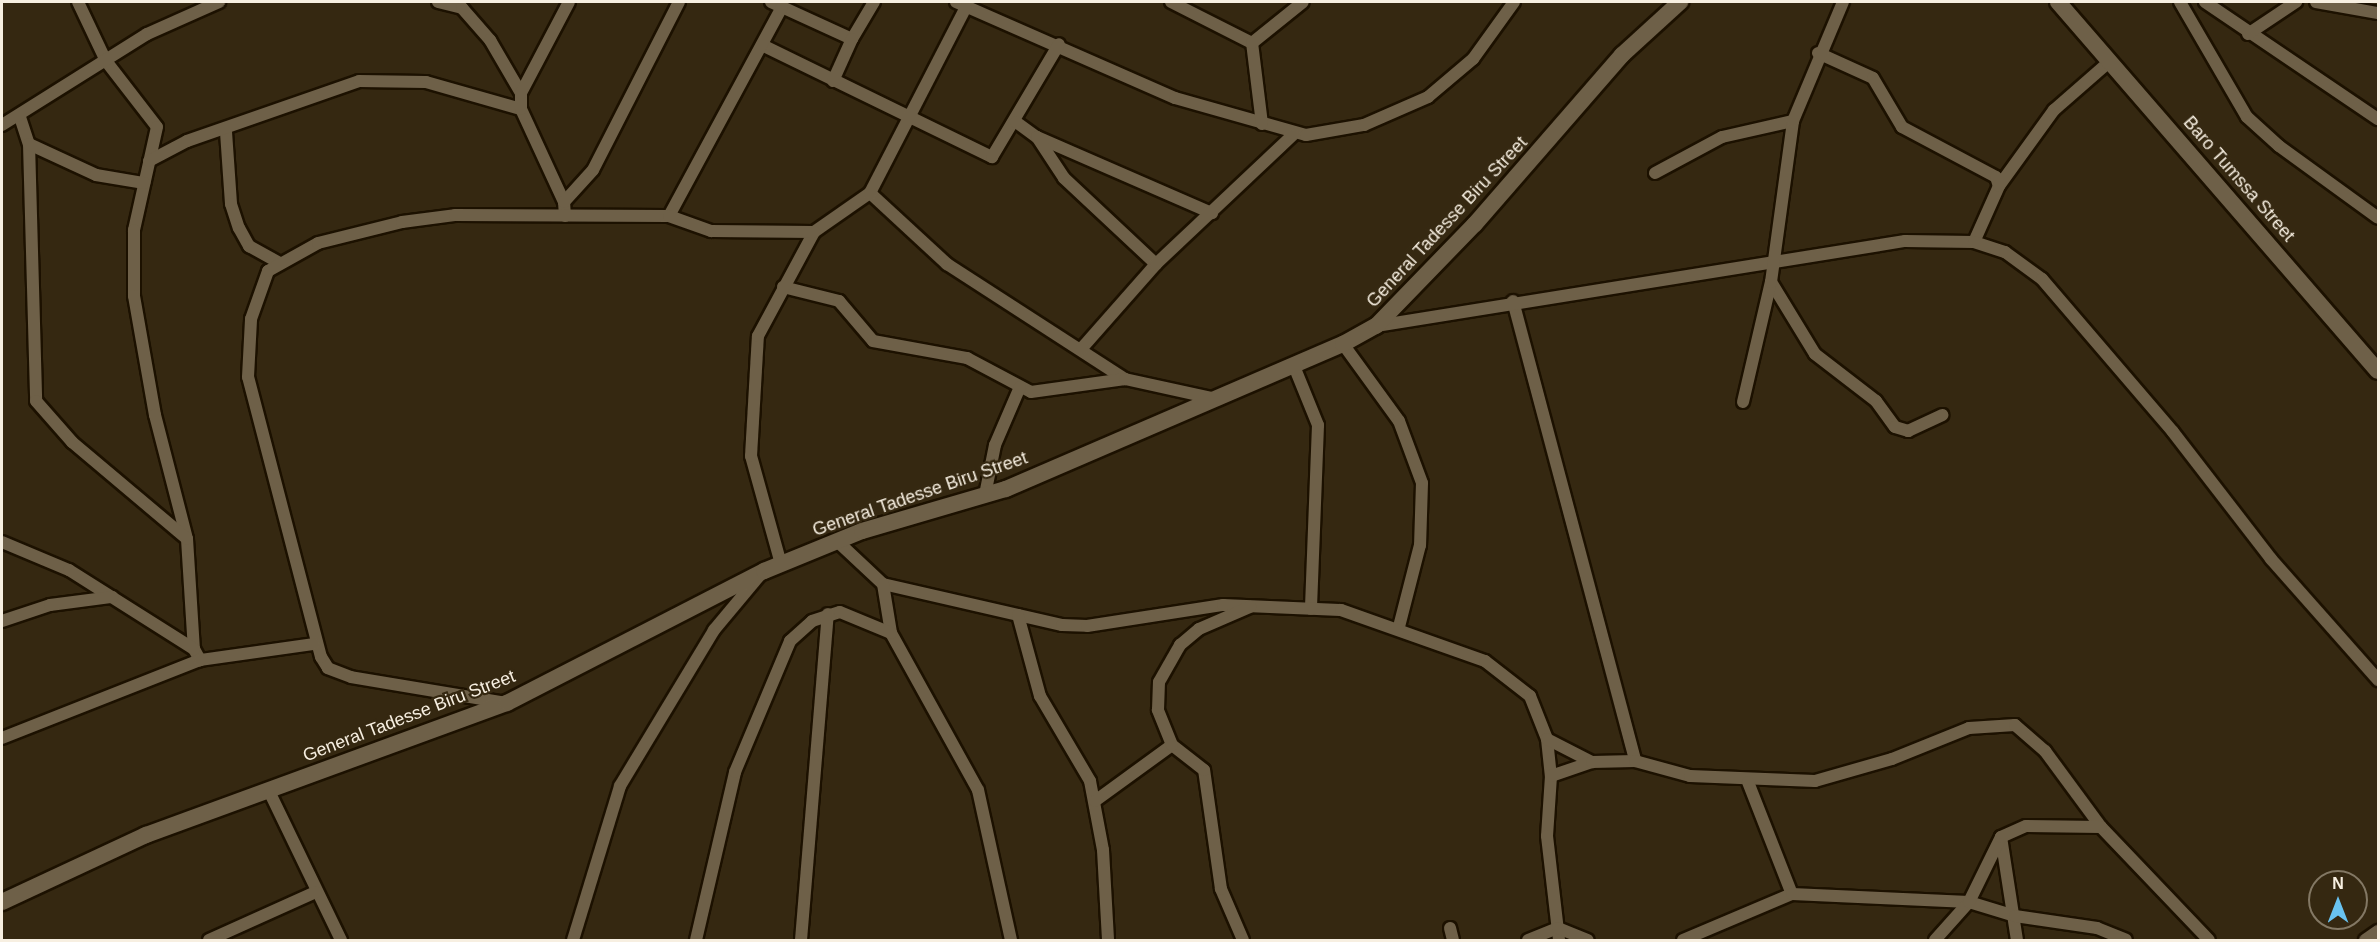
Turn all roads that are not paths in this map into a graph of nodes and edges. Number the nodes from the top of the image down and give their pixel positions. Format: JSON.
{"nodes":[{"id":1,"x":78,"y":2,"type":"edge"},
{"id":2,"x":219,"y":2,"type":"edge"},
{"id":3,"x":438,"y":2,"type":"edge"},
{"id":4,"x":569,"y":2,"type":"edge"},
{"id":5,"x":679,"y":2,"type":"edge"},
{"id":6,"x":874,"y":2,"type":"edge"},
{"id":7,"x":1171,"y":2,"type":"edge"},
{"id":8,"x":1303,"y":2,"type":"edge"},
{"id":9,"x":1514,"y":2,"type":"edge"},
{"id":10,"x":1680,"y":2,"type":"edge"},
{"id":11,"x":1843,"y":2,"type":"edge"},
{"id":12,"x":2180,"y":2,"type":"edge"},
{"id":13,"x":2205,"y":2,"type":"edge"},
{"id":14,"x":2296,"y":2,"type":"edge"},
{"id":15,"x":2316,"y":2,"type":"edge"},
{"id":16,"x":465,"y":4,"type":"edge"},
{"id":17,"x":777,"y":4,"type":"edge"},
{"id":18,"x":961,"y":4,"type":"edge"},
{"id":19,"x":2063,"y":6,"type":"edge"},
{"id":20,"x":2379,"y":13,"type":"edge"},
{"id":21,"x":2248,"y":33,"type":"junction"},
{"id":22,"x":852,"y":39,"type":"junction"},
{"id":23,"x":1252,"y":43,"type":"junction"},
{"id":24,"x":1059,"y":44,"type":"junction"},
{"id":25,"x":762,"y":45,"type":"junction"},
{"id":26,"x":1818,"y":53,"type":"junction"},
{"id":27,"x":106,"y":61,"type":"junction"},
{"id":28,"x":2109,"y":62,"type":"junction"},
{"id":29,"x":833,"y":81,"type":"junction"},
{"id":30,"x":521,"y":93,"type":"junction"},
{"id":31,"x":521,"y":109,"type":"junction"},
{"id":32,"x":20,"y":117,"type":"junction"},
{"id":33,"x":2379,"y":118,"type":"edge"},
{"id":34,"x":910,"y":120,"type":"junction"},
{"id":35,"x":1016,"y":122,"type":"junction"},
{"id":36,"x":1793,"y":122,"type":"junction"},
{"id":37,"x":1262,"y":124,"type":"junction"},
{"id":38,"x":2,"y":125,"type":"edge"},
{"id":39,"x":226,"y":132,"type":"junction"},
{"id":40,"x":1293,"y":135,"type":"junction"},
{"id":41,"x":1036,"y":137,"type":"junction"},
{"id":42,"x":29,"y":144,"type":"junction"},
{"id":43,"x":149,"y":161,"type":"junction"},
{"id":44,"x":1655,"y":173,"type":"dead end"},
{"id":45,"x":144,"y":183,"type":"junction"},
{"id":46,"x":1999,"y":186,"type":"junction"},
{"id":47,"x":870,"y":193,"type":"junction"},
{"id":48,"x":564,"y":202,"type":"junction"},
{"id":49,"x":1212,"y":213,"type":"junction"},
{"id":50,"x":565,"y":216,"type":"junction"},
{"id":51,"x":669,"y":216,"type":"junction"},
{"id":52,"x":2379,"y":218,"type":"edge"},
{"id":53,"x":814,"y":232,"type":"junction"},
{"id":54,"x":1974,"y":242,"type":"junction"},
{"id":55,"x":278,"y":262,"type":"junction"},
{"id":56,"x":1770,"y":262,"type":"junction"},
{"id":57,"x":1156,"y":264,"type":"junction"},
{"id":58,"x":1771,"y":282,"type":"junction"},
{"id":59,"x":783,"y":287,"type":"junction"},
{"id":60,"x":1513,"y":301,"type":"junction"},
{"id":61,"x":1376,"y":326,"type":"junction"},
{"id":62,"x":1343,"y":344,"type":"junction"},
{"id":63,"x":1082,"y":348,"type":"junction"},
{"id":64,"x":1294,"y":366,"type":"junction"},
{"id":65,"x":2379,"y":371,"type":"edge"},
{"id":66,"x":1125,"y":379,"type":"junction"},
{"id":67,"x":1020,"y":387,"type":"junction"},
{"id":68,"x":1221,"y":399,"type":"junction"},
{"id":69,"x":1743,"y":402,"type":"dead end"},
{"id":70,"x":1942,"y":415,"type":"dead end"},
{"id":71,"x":985,"y":495,"type":"junction"},
{"id":72,"x":187,"y":539,"type":"junction"},
{"id":73,"x":837,"y":541,"type":"junction"},
{"id":74,"x":2,"y":542,"type":"edge"},
{"id":75,"x":781,"y":564,"type":"junction"},
{"id":76,"x":764,"y":571,"type":"junction"},
{"id":77,"x":883,"y":584,"type":"junction"},
{"id":78,"x":112,"y":597,"type":"junction"},
{"id":79,"x":1251,"y":607,"type":"junction"},
{"id":80,"x":1311,"y":609,"type":"junction"},
{"id":81,"x":828,"y":614,"type":"junction"},
{"id":82,"x":1018,"y":615,"type":"junction"},
{"id":83,"x":2,"y":621,"type":"edge"},
{"id":84,"x":1399,"y":627,"type":"junction"},
{"id":85,"x":891,"y":633,"type":"junction"},
{"id":86,"x":314,"y":644,"type":"junction"},
{"id":87,"x":194,"y":648,"type":"junction"},
{"id":88,"x":200,"y":660,"type":"junction"},
{"id":89,"x":2379,"y":680,"type":"edge"},
{"id":90,"x":507,"y":703,"type":"junction"},
{"id":91,"x":2,"y":738,"type":"edge"},
{"id":92,"x":1547,"y":739,"type":"junction"},
{"id":93,"x":1173,"y":745,"type":"junction"},
{"id":94,"x":1635,"y":761,"type":"junction"},
{"id":95,"x":1592,"y":762,"type":"junction"},
{"id":96,"x":1551,"y":776,"type":"junction"},
{"id":97,"x":1748,"y":782,"type":"junction"},
{"id":98,"x":268,"y":789,"type":"junction"},
{"id":99,"x":1095,"y":801,"type":"junction"},
{"id":100,"x":2101,"y":827,"type":"junction"},
{"id":101,"x":2001,"y":837,"type":"junction"},
{"id":102,"x":316,"y":892,"type":"junction"},
{"id":103,"x":1792,"y":894,"type":"junction"},
{"id":104,"x":2,"y":902,"type":"edge"},
{"id":105,"x":1969,"y":902,"type":"junction"},
{"id":106,"x":2015,"y":916,"type":"junction"},
{"id":107,"x":1450,"y":928,"type":"dead end"},
{"id":108,"x":2379,"y":931,"type":"edge"},
{"id":109,"x":1558,"y":934,"type":"edge"},
{"id":110,"x":209,"y":940,"type":"edge"},
{"id":111,"x":341,"y":940,"type":"edge"},
{"id":112,"x":573,"y":940,"type":"edge"},
{"id":113,"x":696,"y":940,"type":"edge"},
{"id":114,"x":801,"y":940,"type":"edge"},
{"id":115,"x":1011,"y":940,"type":"edge"},
{"id":116,"x":1108,"y":940,"type":"edge"},
{"id":117,"x":1243,"y":940,"type":"edge"},
{"id":118,"x":1453,"y":940,"type":"edge"},
{"id":119,"x":1528,"y":940,"type":"edge"},
{"id":120,"x":1588,"y":940,"type":"edge"},
{"id":121,"x":1683,"y":940,"type":"edge"},
{"id":122,"x":1935,"y":940,"type":"edge"},
{"id":123,"x":2017,"y":940,"type":"edge"},
{"id":124,"x":2126,"y":940,"type":"edge"},
{"id":125,"x":2209,"y":940,"type":"edge"},
{"id":126,"x":2365,"y":940,"type":"edge"}],
"edges":[{"from":1,"to":27,"type":"street"},
{"from":2,"to":27,"type":"street"},
{"from":3,"to":16,"type":"street"},
{"from":4,"to":30,"type":"street"},
{"from":5,"to":48,"type":"street"},
{"from":6,"to":22,"type":"street"},
{"from":7,"to":23,"type":"street"},
{"from":8,"to":23,"type":"street"},
{"from":9,"to":40,"type":"street"},
{"from":10,"to":61,"type":"street","name":"General Tadesse Biru Street"},
{"from":11,"to":26,"type":"street"},
{"from":12,"to":52,"type":"street"},
{"from":13,"to":21,"type":"street"},
{"from":14,"to":21,"type":"street"},
{"from":15,"to":20,"type":"street"},
{"from":16,"to":30,"type":"street"},
{"from":17,"to":22,"type":"street"},
{"from":17,"to":25,"type":"street"},
{"from":18,"to":24,"type":"street"},
{"from":18,"to":34,"type":"street"},
{"from":19,"to":28,"type":"street","name":"Baro Tumssa Street"},
{"from":21,"to":33,"type":"street"},
{"from":22,"to":29,"type":"street"},
{"from":23,"to":37,"type":"street"},
{"from":24,"to":35,"type":"street"},
{"from":24,"to":37,"type":"street"},
{"from":25,"to":29,"type":"street"},
{"from":25,"to":51,"type":"street"},
{"from":26,"to":36,"type":"street"},
{"from":26,"to":46,"type":"street"},
{"from":27,"to":32,"type":"street"},
{"from":27,"to":43,"type":"street"},
{"from":28,"to":46,"type":"street"},
{"from":28,"to":65,"type":"street","name":"Baro Tumssa Street"},
{"from":29,"to":34,"type":"street"},
{"from":30,"to":31,"type":"street"},
{"from":31,"to":39,"type":"street"},
{"from":31,"to":48,"type":"street"},
{"from":32,"to":38,"type":"street"},
{"from":32,"to":42,"type":"street"},
{"from":34,"to":35,"type":"street"},
{"from":34,"to":47,"type":"street"},
{"from":35,"to":41,"type":"street"},
{"from":36,"to":44,"type":"street"},
{"from":36,"to":56,"type":"street"},
{"from":37,"to":40,"type":"street"},
{"from":39,"to":43,"type":"street"},
{"from":39,"to":55,"type":"street"},
{"from":40,"to":49,"type":"street"},
{"from":41,"to":49,"type":"street"},
{"from":41,"to":57,"type":"street"},
{"from":42,"to":45,"type":"street"},
{"from":42,"to":72,"type":"street"},
{"from":43,"to":45,"type":"street"},
{"from":45,"to":72,"type":"street"},
{"from":46,"to":54,"type":"street"},
{"from":47,"to":53,"type":"street"},
{"from":47,"to":63,"type":"street"},
{"from":48,"to":50,"type":"street"},
{"from":49,"to":57,"type":"street"},
{"from":50,"to":51,"type":"street"},
{"from":50,"to":55,"type":"street"},
{"from":51,"to":53,"type":"street"},
{"from":53,"to":59,"type":"street"},
{"from":54,"to":56,"type":"street"},
{"from":54,"to":89,"type":"street"},
{"from":55,"to":86,"type":"street"},
{"from":56,"to":58,"type":"street"},
{"from":56,"to":60,"type":"street"},
{"from":57,"to":63,"type":"street"},
{"from":58,"to":69,"type":"street"},
{"from":58,"to":70,"type":"street"},
{"from":59,"to":67,"type":"street"},
{"from":59,"to":75,"type":"street"},
{"from":60,"to":61,"type":"street"},
{"from":60,"to":94,"type":"street"},
{"from":61,"to":62,"type":"street","name":"General Tadesse Biru Street"},
{"from":62,"to":64,"type":"street","name":"General Tadesse Biru Street"},
{"from":62,"to":84,"type":"street"},
{"from":63,"to":66,"type":"street"},
{"from":64,"to":68,"type":"street","name":"General Tadesse Biru Street"},
{"from":64,"to":80,"type":"street"},
{"from":66,"to":67,"type":"street"},
{"from":66,"to":68,"type":"street"},
{"from":67,"to":71,"type":"street"},
{"from":68,"to":71,"type":"street","name":"General Tadesse Biru Street"},
{"from":71,"to":73,"type":"street","name":"General Tadesse Biru Street"},
{"from":72,"to":87,"type":"street"},
{"from":73,"to":75,"type":"street","name":"General Tadesse Biru Street"},
{"from":73,"to":77,"type":"street"},
{"from":74,"to":78,"type":"street"},
{"from":75,"to":76,"type":"street","name":"General Tadesse Biru Street"},
{"from":76,"to":90,"type":"street","name":"General Tadesse Biru Street"},
{"from":76,"to":112,"type":"street"},
{"from":77,"to":82,"type":"street"},
{"from":77,"to":85,"type":"street"},
{"from":78,"to":83,"type":"street"},
{"from":78,"to":87,"type":"street"},
{"from":79,"to":80,"type":"street"},
{"from":79,"to":82,"type":"street"},
{"from":79,"to":93,"type":"street"},
{"from":80,"to":84,"type":"street"},
{"from":81,"to":85,"type":"street"},
{"from":81,"to":113,"type":"street"},
{"from":81,"to":114,"type":"street"},
{"from":82,"to":99,"type":"street"},
{"from":84,"to":92,"type":"street"},
{"from":85,"to":115,"type":"street"},
{"from":86,"to":88,"type":"street"},
{"from":86,"to":90,"type":"street"},
{"from":87,"to":88,"type":"street"},
{"from":88,"to":91,"type":"street"},
{"from":90,"to":98,"type":"street","name":"General Tadesse Biru Street"},
{"from":92,"to":95,"type":"street"},
{"from":92,"to":96,"type":"street"},
{"from":93,"to":99,"type":"street"},
{"from":93,"to":117,"type":"street"},
{"from":94,"to":95,"type":"street"},
{"from":94,"to":97,"type":"street"},
{"from":95,"to":96,"type":"street"},
{"from":96,"to":109,"type":"street"},
{"from":97,"to":100,"type":"street"},
{"from":97,"to":103,"type":"street"},
{"from":98,"to":102,"type":"street"},
{"from":98,"to":104,"type":"street","name":"General Tadesse Biru Street"},
{"from":99,"to":116,"type":"street"},
{"from":100,"to":101,"type":"street"},
{"from":100,"to":125,"type":"street"},
{"from":101,"to":105,"type":"street"},
{"from":101,"to":106,"type":"street"},
{"from":102,"to":110,"type":"street"},
{"from":102,"to":111,"type":"street"},
{"from":103,"to":105,"type":"street"},
{"from":103,"to":121,"type":"street"},
{"from":105,"to":106,"type":"street"},
{"from":105,"to":122,"type":"street"},
{"from":106,"to":123,"type":"street"},
{"from":106,"to":124,"type":"street"},
{"from":107,"to":118,"type":"street"},
{"from":108,"to":126,"type":"street"},
{"from":109,"to":119,"type":"street"},
{"from":109,"to":120,"type":"street"}]}
